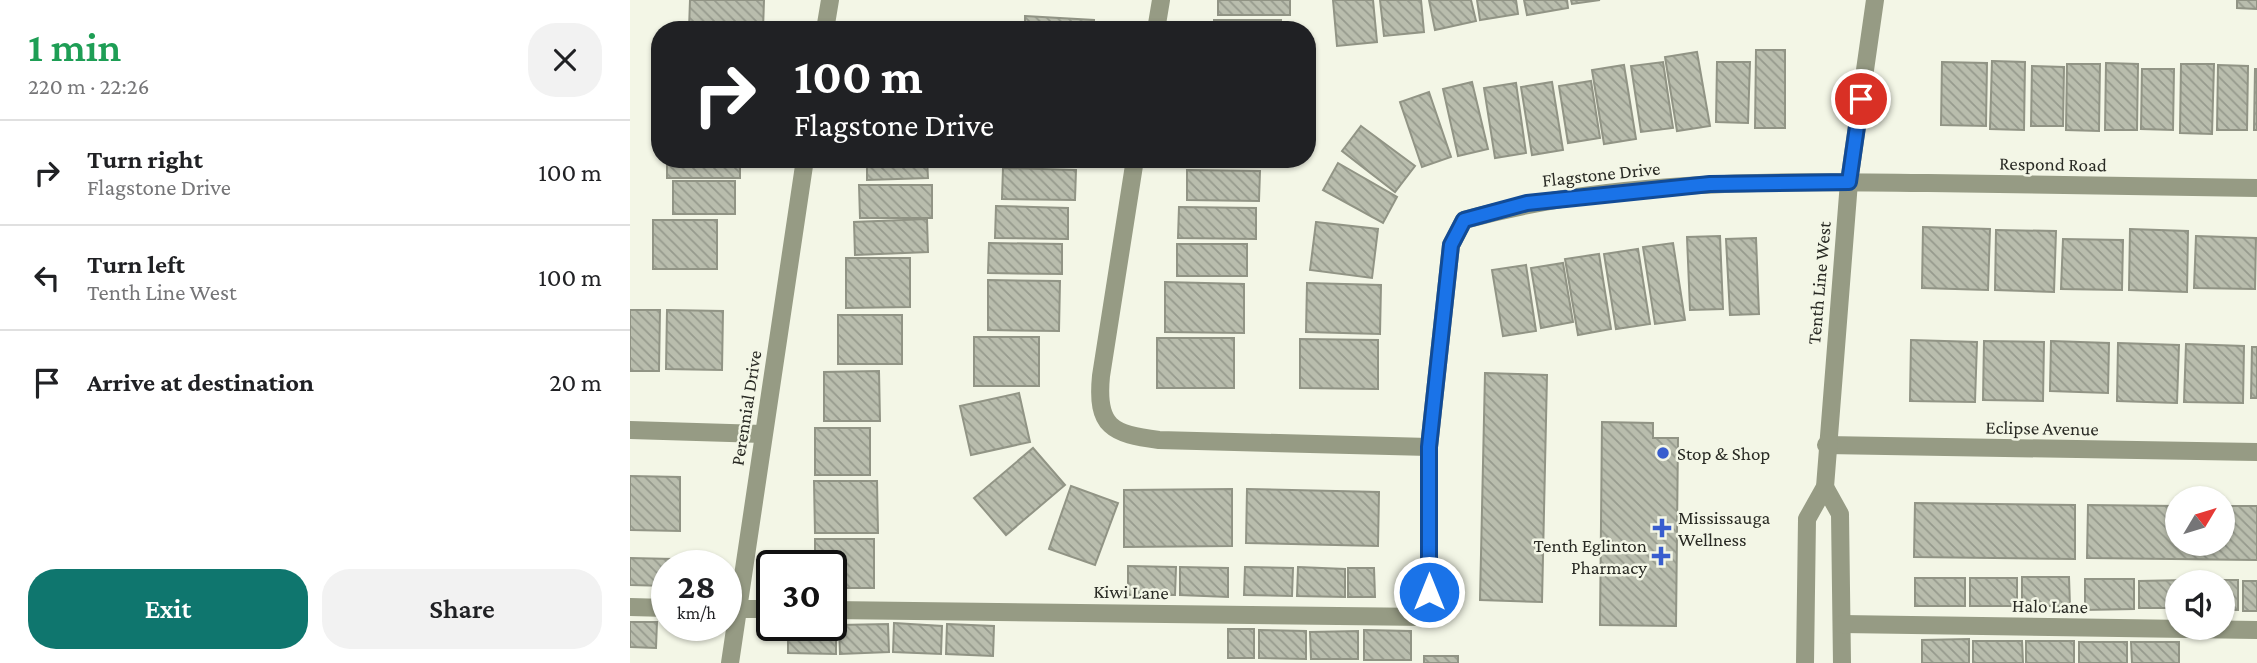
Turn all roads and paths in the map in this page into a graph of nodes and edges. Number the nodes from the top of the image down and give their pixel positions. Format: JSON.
{"nodes":[{"id":1,"x":830,"y":0,"type":"edge"},
{"id":2,"x":1161,"y":0,"type":"edge"},
{"id":3,"x":1875,"y":0,"type":"edge"},
{"id":4,"x":826,"y":21,"type":"edge"},
{"id":5,"x":1158,"y":21,"type":"edge"},
{"id":6,"x":805,"y":168,"type":"edge"},
{"id":7,"x":1134,"y":168,"type":"edge"},
{"id":8,"x":1849,"y":182,"type":"junction"},
{"id":9,"x":2257,"y":188,"type":"edge"},
{"id":10,"x":630,"y":430,"type":"edge"},
{"id":11,"x":763,"y":434,"type":"junction"},
{"id":12,"x":1826,"y":445,"type":"junction"},
{"id":13,"x":1429,"y":447,"type":"junction"},
{"id":14,"x":2257,"y":452,"type":"edge"},
{"id":15,"x":1825,"y":487,"type":"junction"},
{"id":16,"x":742,"y":553,"type":"edge"},
{"id":17,"x":630,"y":607,"type":"edge"},
{"id":18,"x":651,"y":608,"type":"edge"},
{"id":19,"x":847,"y":610,"type":"edge"},
{"id":20,"x":1429,"y":617,"type":"joint"},
{"id":21,"x":1842,"y":624,"type":"junction"},
{"id":22,"x":2257,"y":630,"type":"edge"},
{"id":23,"x":731,"y":641,"type":"edge"},
{"id":24,"x":730,"y":663,"type":"edge"},
{"id":25,"x":1805,"y":663,"type":"edge"},
{"id":26,"x":1842,"y":663,"type":"edge"}],
"edges":[{"from":1,"to":4,"type":"street"},
{"from":2,"to":5,"type":"street"},
{"from":3,"to":8,"type":"street","name":"Tenth Line West"},
{"from":6,"to":11,"type":"street","name":"Perennial Drive"},
{"from":7,"to":13,"type":"street"},
{"from":8,"to":9,"type":"street","name":"Respond Road"},
{"from":8,"to":12,"type":"street","name":"Tenth Line West"},
{"from":8,"to":13,"type":"street","name":"Flagstone Drive"},
{"from":10,"to":11,"type":"street"},
{"from":11,"to":16,"type":"street","name":"Perennial Drive"},
{"from":12,"to":14,"type":"street","name":"Eclipse Avenue"},
{"from":12,"to":15,"type":"street","name":"Tenth Line West"},
{"from":13,"to":20,"type":"street","name":"Flagstone Drive"},
{"from":15,"to":21,"type":"street","name":"Tenth Line West"},
{"from":15,"to":25,"type":"street","name":"Tenth Line West"},
{"from":17,"to":18,"type":"street"},
{"from":19,"to":20,"type":"street","name":"Kiwi Lane"},
{"from":21,"to":22,"type":"street","name":"Halo Lane"},
{"from":21,"to":26,"type":"street","name":"Tenth Line West"},
{"from":23,"to":24,"type":"street","name":"Perennial Drive"}]}
